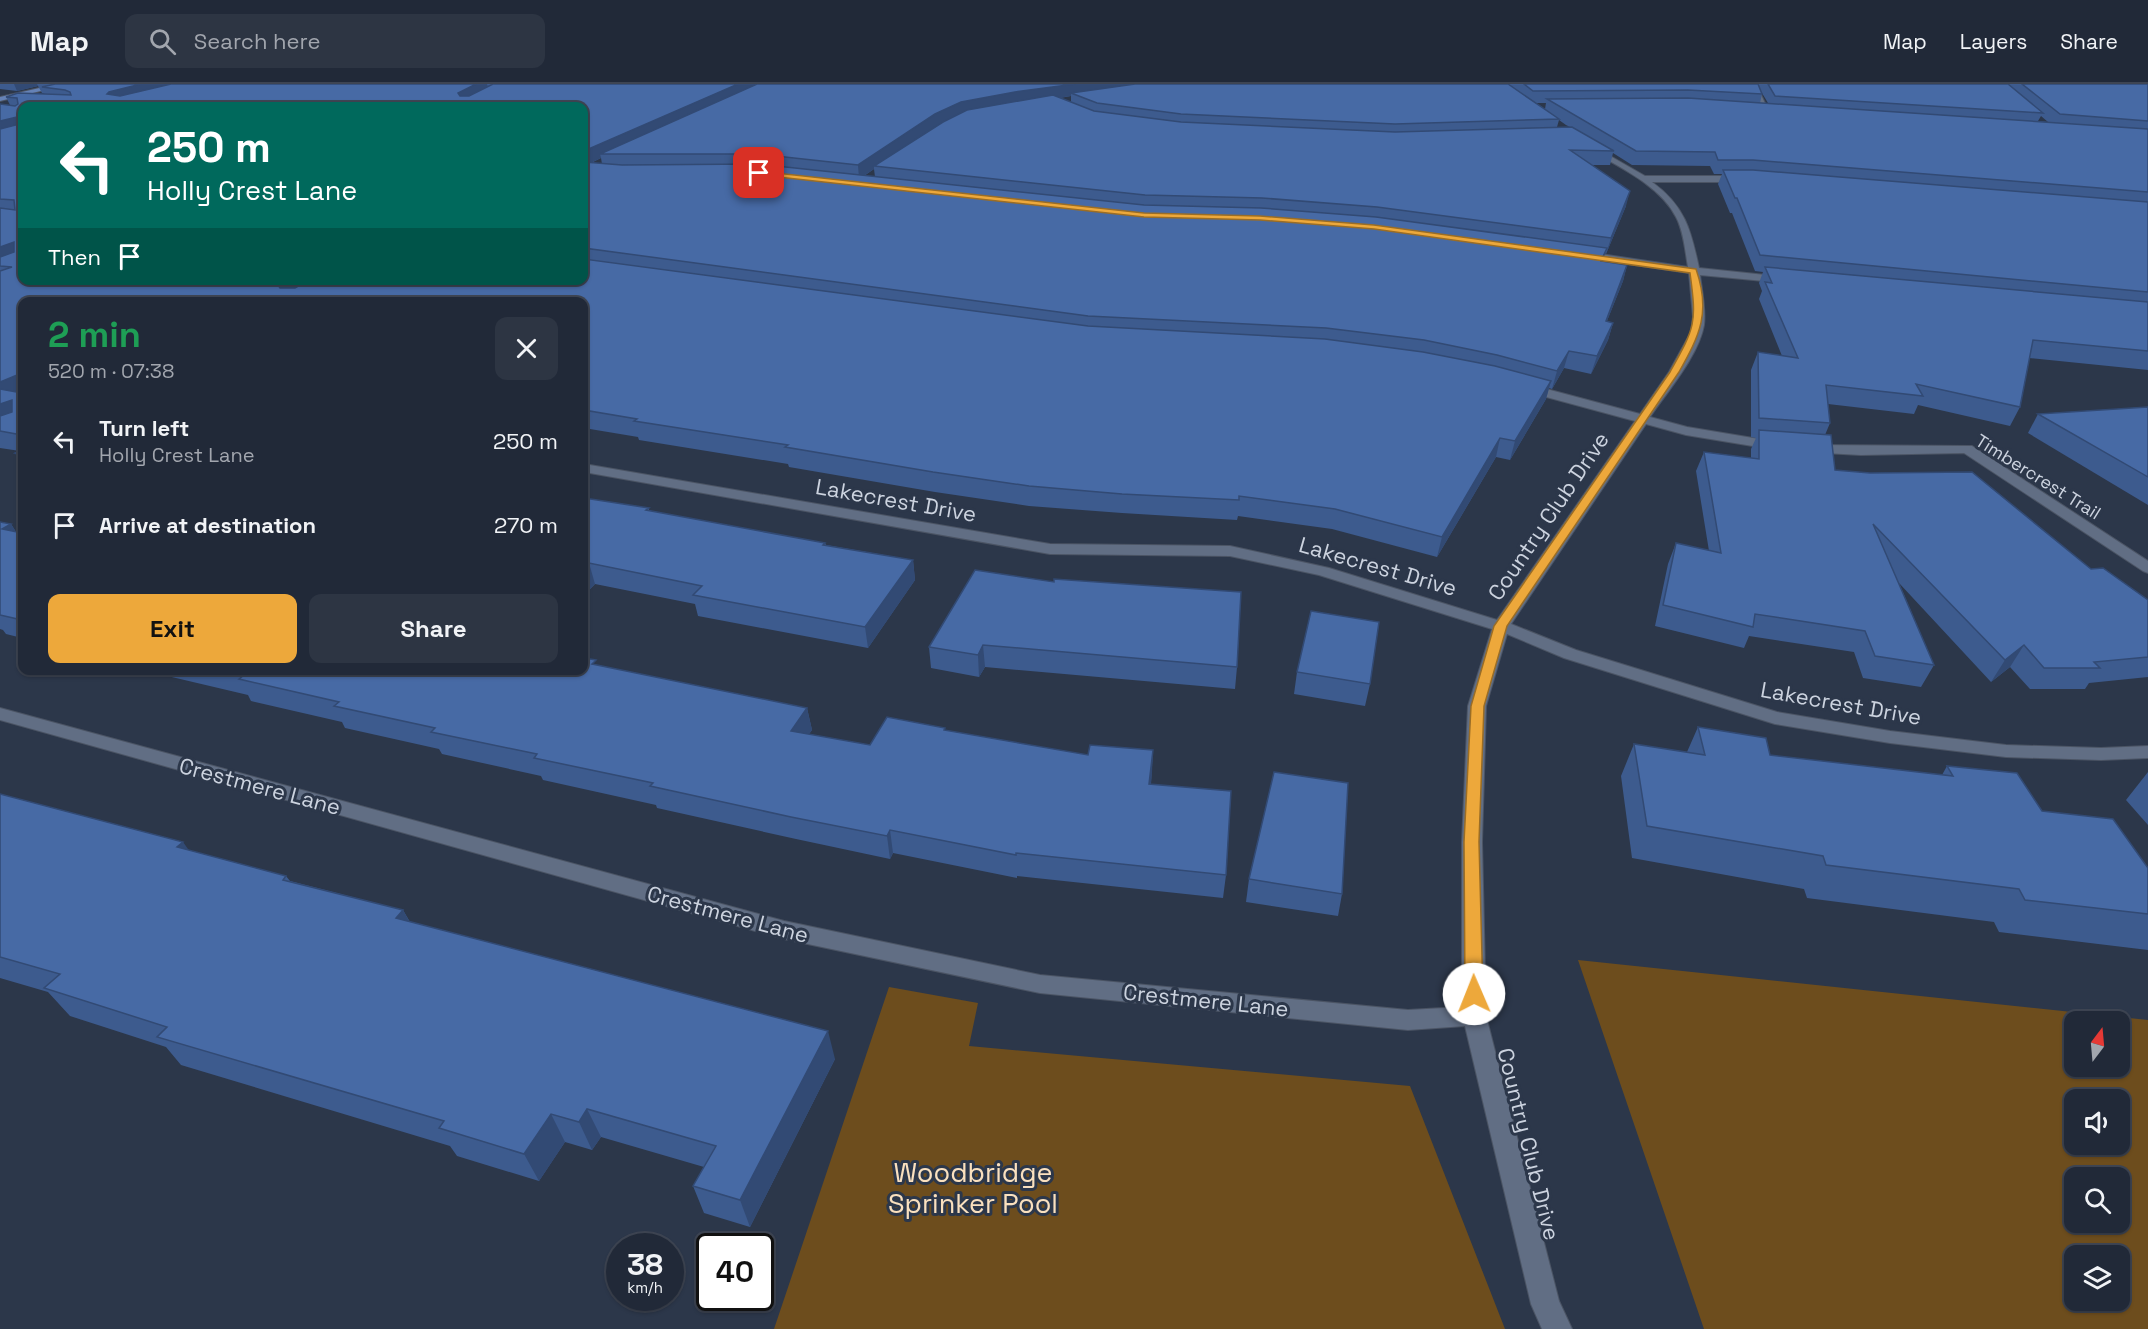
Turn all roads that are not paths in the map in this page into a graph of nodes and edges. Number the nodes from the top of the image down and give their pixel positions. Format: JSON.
{"nodes":[{"id":1,"x":29,"y":84,"type":"edge"},
{"id":2,"x":66,"y":84,"type":"edge"},
{"id":3,"x":1753,"y":84,"type":"edge"},
{"id":4,"x":0,"y":90,"type":"edge"},
{"id":5,"x":0,"y":99,"type":"edge"},
{"id":6,"x":23,"y":101,"type":"edge"},
{"id":7,"x":1756,"y":111,"type":"edge"},
{"id":8,"x":1767,"y":112,"type":"junction"},
{"id":9,"x":1779,"y":113,"type":"edge"},
{"id":10,"x":1581,"y":142,"type":"edge"},
{"id":11,"x":1645,"y":179,"type":"junction"},
{"id":12,"x":1757,"y":180,"type":"edge"},
{"id":13,"x":1571,"y":253,"type":"edge"},
{"id":14,"x":1694,"y":271,"type":"junction"},
{"id":15,"x":1798,"y":281,"type":"edge"},
{"id":16,"x":1515,"y":385,"type":"edge"},
{"id":17,"x":1641,"y":419,"type":"junction"},
{"id":18,"x":588,"y":469,"type":"edge"},
{"id":19,"x":2148,"y":568,"type":"edge"},
{"id":20,"x":1501,"y":626,"type":"junction"},
{"id":21,"x":0,"y":714,"type":"edge"},
{"id":22,"x":2148,"y":752,"type":"edge"},
{"id":23,"x":1474,"y":1016,"type":"junction"},
{"id":24,"x":1557,"y":1329,"type":"edge"}],
"edges":[{"from":1,"to":4,"type":"main road"},
{"from":2,"to":5,"type":"main road"},
{"from":3,"to":8,"type":"street"},
{"from":5,"to":6,"type":"street"},
{"from":7,"to":8,"type":"street"},
{"from":8,"to":9,"type":"street"},
{"from":10,"to":11,"type":"street","name":"Country Club Drive"},
{"from":11,"to":12,"type":"street"},
{"from":11,"to":14,"type":"street","name":"Country Club Drive"},
{"from":13,"to":14,"type":"street"},
{"from":14,"to":15,"type":"street"},
{"from":14,"to":17,"type":"street","name":"Country Club Drive"},
{"from":16,"to":17,"type":"street","name":"Timbercrest Trail"},
{"from":17,"to":19,"type":"street","name":"Timbercrest Trail"},
{"from":17,"to":20,"type":"street","name":"Country Club Drive"},
{"from":18,"to":20,"type":"street","name":"Lakecrest Drive"},
{"from":20,"to":22,"type":"street","name":"Lakecrest Drive"},
{"from":20,"to":23,"type":"street","name":"Country Club Drive"},
{"from":21,"to":23,"type":"street","name":"Crestmere Lane"},
{"from":23,"to":24,"type":"street","name":"Country Club Drive"}]}
